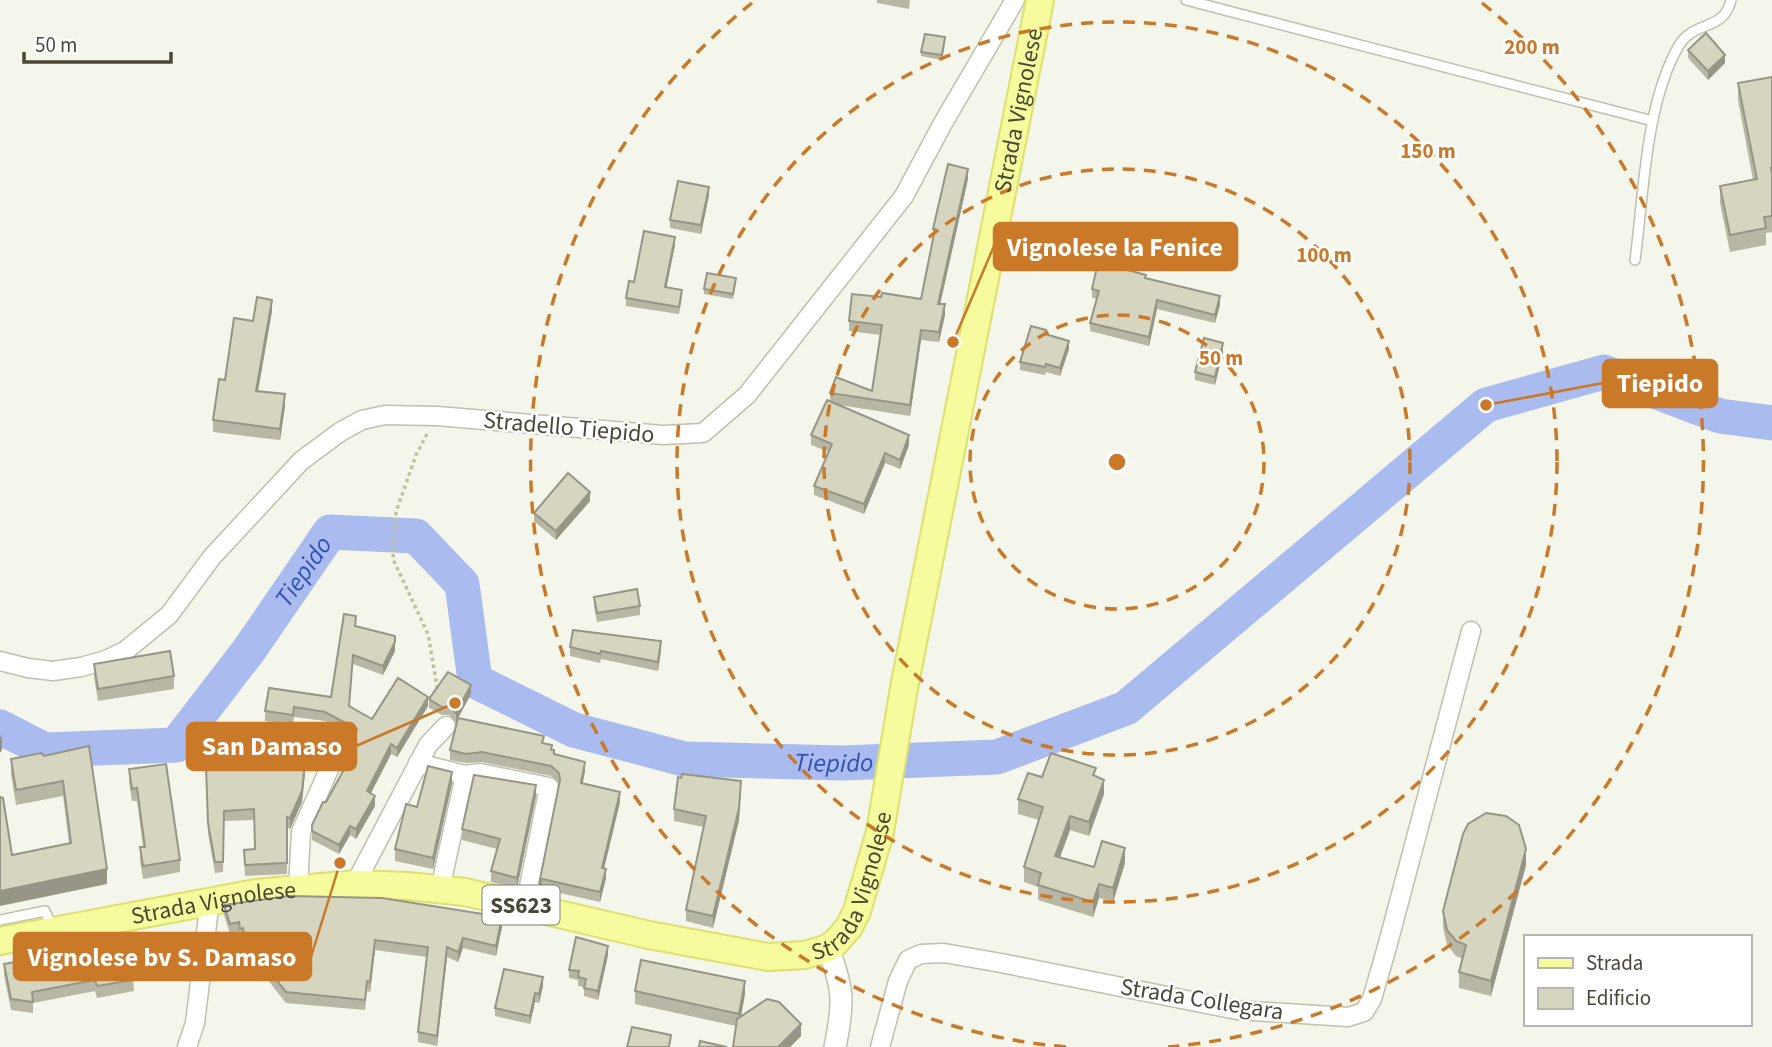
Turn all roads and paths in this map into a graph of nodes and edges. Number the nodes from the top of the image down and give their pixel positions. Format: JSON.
{"nodes":[{"id":1,"x":1015,"y":0,"type":"edge"},
{"id":2,"x":1040,"y":0,"type":"edge"},
{"id":3,"x":1186,"y":0,"type":"edge"},
{"id":4,"x":1731,"y":0,"type":"edge"},
{"id":5,"x":1653,"y":121,"type":"junction"},
{"id":6,"x":1635,"y":260,"type":"dead end"},
{"id":7,"x":437,"y":416,"type":"junction"},
{"id":8,"x":1471,"y":631,"type":"dead end"},
{"id":9,"x":0,"y":661,"type":"edge"},
{"id":10,"x":438,"y":692,"type":"edge"},
{"id":11,"x":446,"y":726,"type":"dead end"},
{"id":12,"x":340,"y":747,"type":"dead end"},
{"id":13,"x":418,"y":763,"type":"junction"},
{"id":14,"x":465,"y":775,"type":"junction"},
{"id":15,"x":355,"y":884,"type":"junction"},
{"id":16,"x":298,"y":888,"type":"junction"},
{"id":17,"x":440,"y":889,"type":"junction"},
{"id":18,"x":209,"y":900,"type":"junction"},
{"id":19,"x":525,"y":906,"type":"junction"},
{"id":20,"x":0,"y":920,"type":"edge"},
{"id":21,"x":53,"y":931,"type":"junction"},
{"id":22,"x":0,"y":942,"type":"edge"},
{"id":23,"x":828,"y":948,"type":"junction"},
{"id":24,"x":187,"y":1047,"type":"edge"},
{"id":25,"x":835,"y":1047,"type":"edge"},
{"id":26,"x":880,"y":1047,"type":"edge"}],
"edges":[{"from":1,"to":7,"type":"street","name":"Stradello Tiepido"},
{"from":2,"to":23,"type":"main road","name":"Strada Vignolese"},
{"from":3,"to":5,"type":"lane"},
{"from":4,"to":5,"type":"lane"},
{"from":5,"to":6,"type":"lane"},
{"from":7,"to":9,"type":"street","name":"Stradello Tiepido"},
{"from":7,"to":10,"type":"path"},
{"from":8,"to":26,"type":"street","name":"Strada Collegara"},
{"from":11,"to":13,"type":"street"},
{"from":12,"to":16,"type":"street"},
{"from":13,"to":14,"type":"street"},
{"from":13,"to":15,"type":"street"},
{"from":14,"to":17,"type":"street"},
{"from":14,"to":19,"type":"street"},
{"from":15,"to":16,"type":"main road","name":"Strada Vignolese","number":"SS623"},
{"from":15,"to":17,"type":"main road","name":"Strada Vignolese","number":"SS623"},
{"from":16,"to":18,"type":"main road","name":"Strada Vignolese","number":"SS623"},
{"from":17,"to":19,"type":"main road","name":"Strada Vignolese","number":"SS623"},
{"from":18,"to":21,"type":"main road","name":"Strada Vignolese","number":"SS623"},
{"from":18,"to":24,"type":"street"},
{"from":19,"to":23,"type":"main road","name":"Strada Vignolese","number":"SS623"},
{"from":20,"to":21,"type":"lane"},
{"from":21,"to":22,"type":"main road","name":"Strada Vignolese","number":"SS623"},
{"from":23,"to":25,"type":"street"}]}
